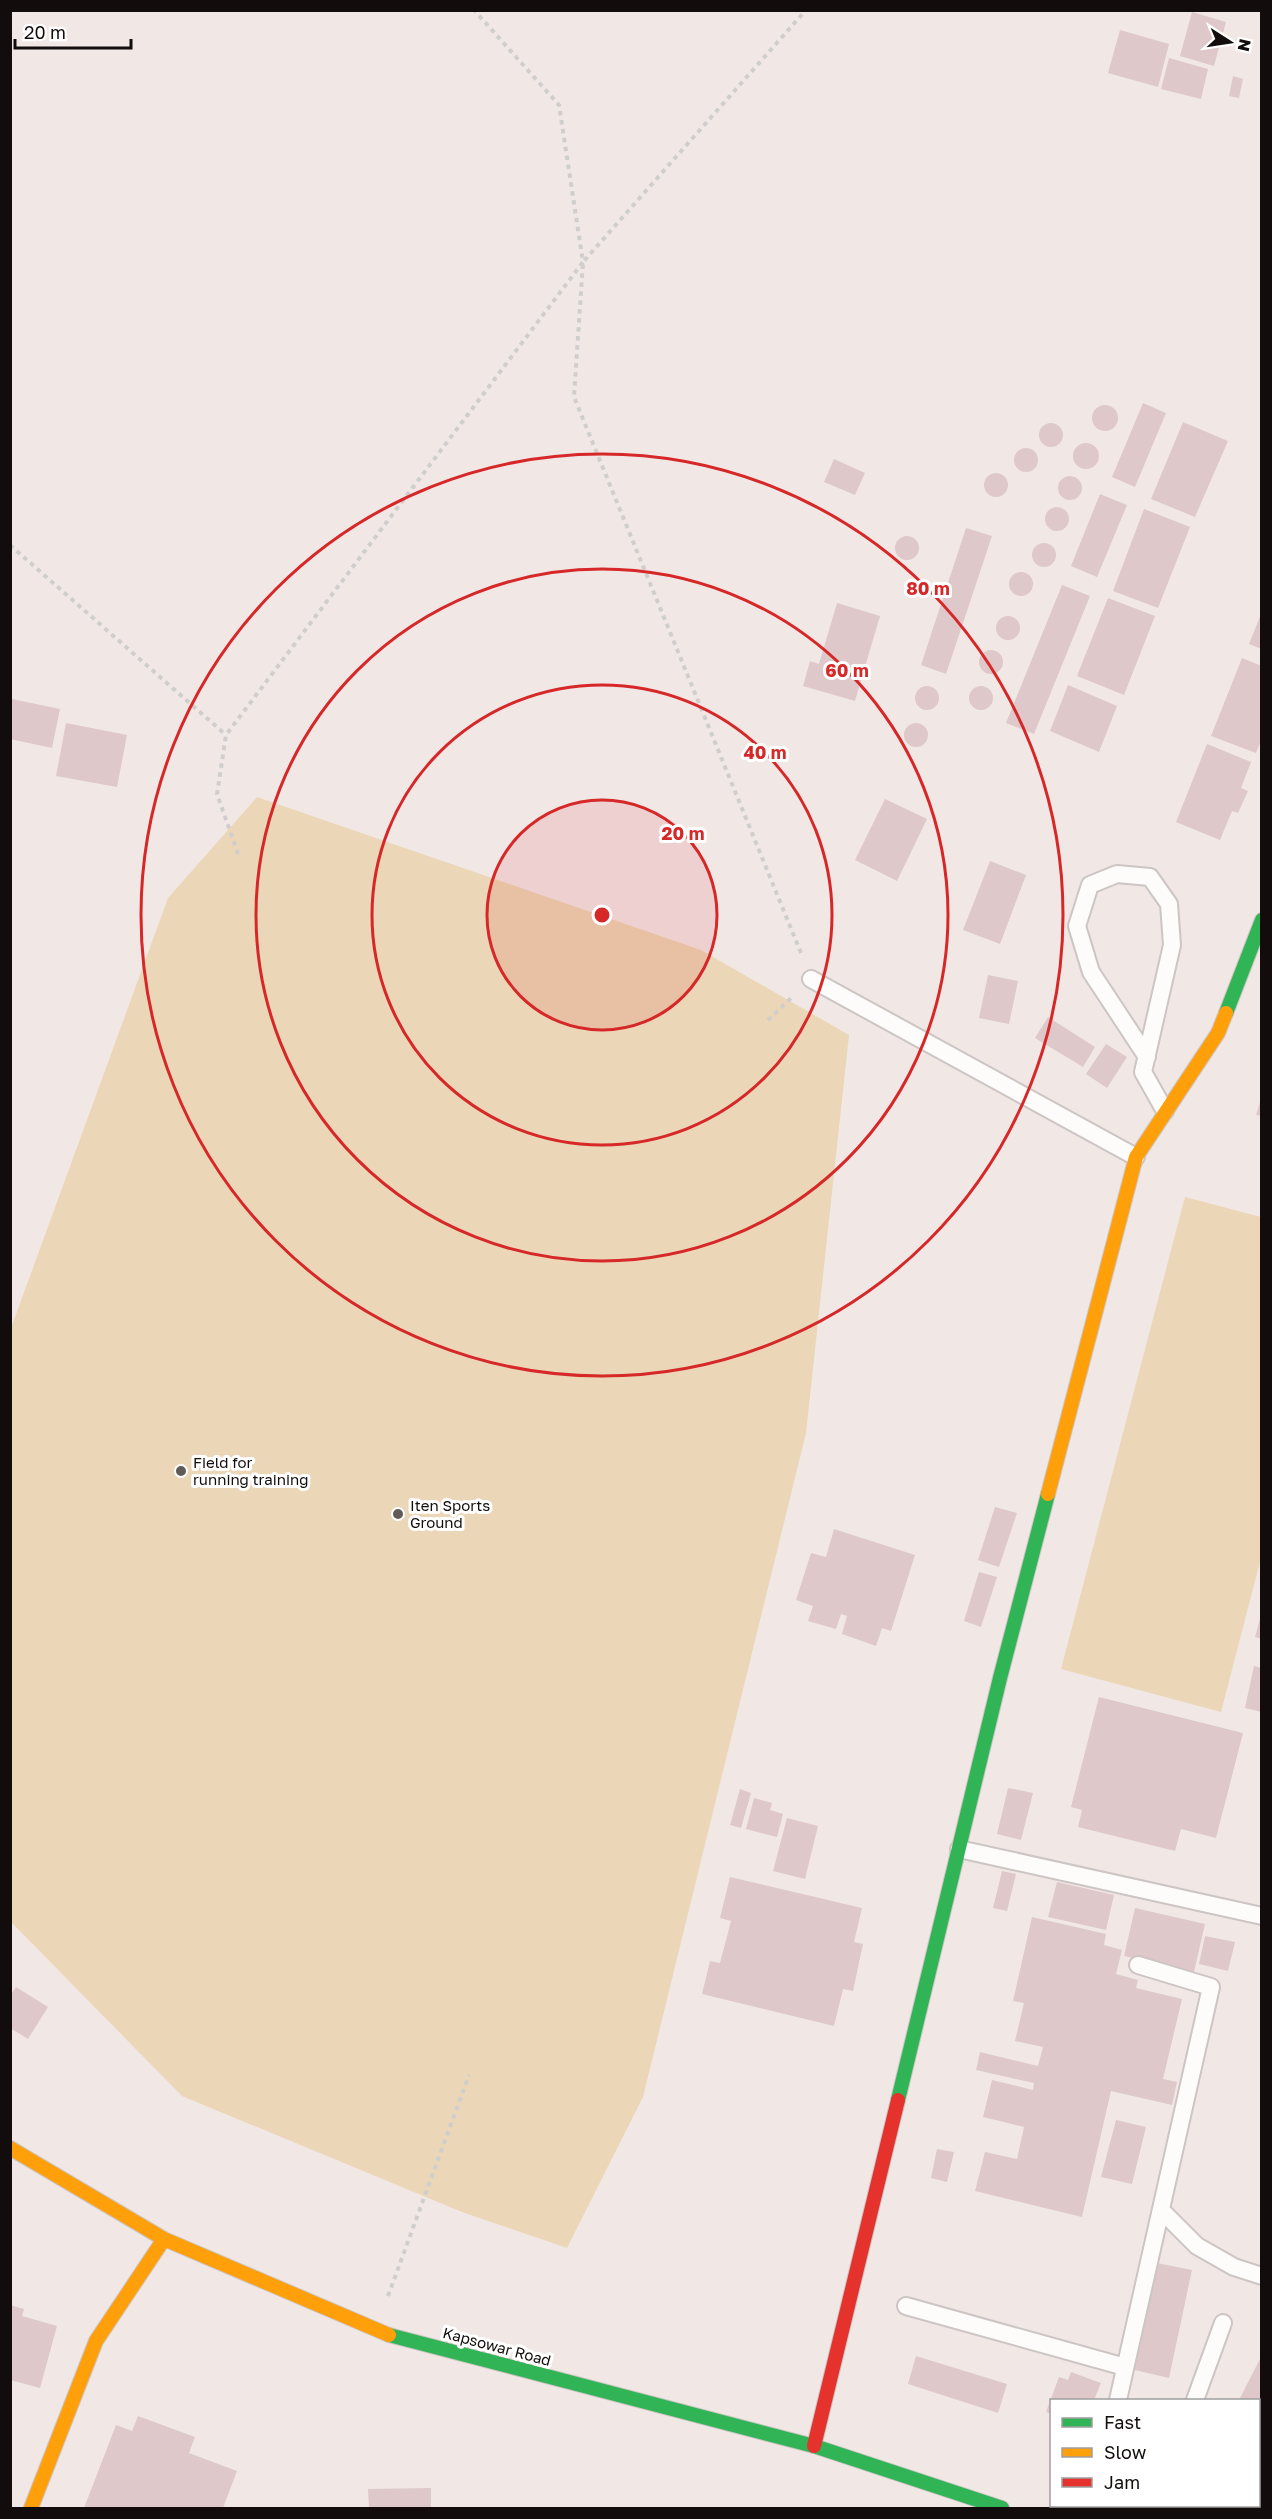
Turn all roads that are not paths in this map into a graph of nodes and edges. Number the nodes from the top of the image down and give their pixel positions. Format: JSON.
{"nodes":[{"id":1,"x":1262,"y":920,"type":"edge"},
{"id":2,"x":811,"y":979,"type":"road end"},
{"id":3,"x":1147,"y":1057,"type":"junction"},
{"id":4,"x":1165,"y":1111,"type":"junction"},
{"id":5,"x":1136,"y":1157,"type":"junction"},
{"id":6,"x":959,"y":1848,"type":"junction"},
{"id":7,"x":1262,"y":1916,"type":"edge"},
{"id":8,"x":1138,"y":1965,"type":"dead end"},
{"id":9,"x":10,"y":2148,"type":"edge"},
{"id":10,"x":1161,"y":2210,"type":"junction"},
{"id":11,"x":164,"y":2239,"type":"junction"},
{"id":12,"x":1262,"y":2276,"type":"edge"},
{"id":13,"x":906,"y":2307,"type":"dead end"},
{"id":14,"x":1223,"y":2324,"type":"dead end"},
{"id":15,"x":1125,"y":2367,"type":"junction"},
{"id":16,"x":1118,"y":2399,"type":"edge"},
{"id":17,"x":1195,"y":2399,"type":"edge"},
{"id":18,"x":814,"y":2445,"type":"junction"},
{"id":19,"x":31,"y":2508,"type":"edge"},
{"id":20,"x":1002,"y":2508,"type":"edge"}],
"edges":[{"from":1,"to":4,"type":"street"},
{"from":2,"to":5,"type":"lane"},
{"from":3,"to":3,"type":"lane"},
{"from":3,"to":4,"type":"lane"},
{"from":4,"to":5,"type":"street"},
{"from":5,"to":6,"type":"street"},
{"from":6,"to":7,"type":"lane"},
{"from":6,"to":18,"type":"street"},
{"from":8,"to":10,"type":"lane"},
{"from":9,"to":11,"type":"street","name":"Kapsowar Road"},
{"from":10,"to":12,"type":"lane"},
{"from":10,"to":15,"type":"lane"},
{"from":11,"to":18,"type":"street","name":"Kapsowar Road"},
{"from":11,"to":19,"type":"street"},
{"from":13,"to":15,"type":"lane"},
{"from":14,"to":17,"type":"lane"},
{"from":15,"to":16,"type":"lane"},
{"from":18,"to":20,"type":"street","name":"Kapsowar Road"}]}
